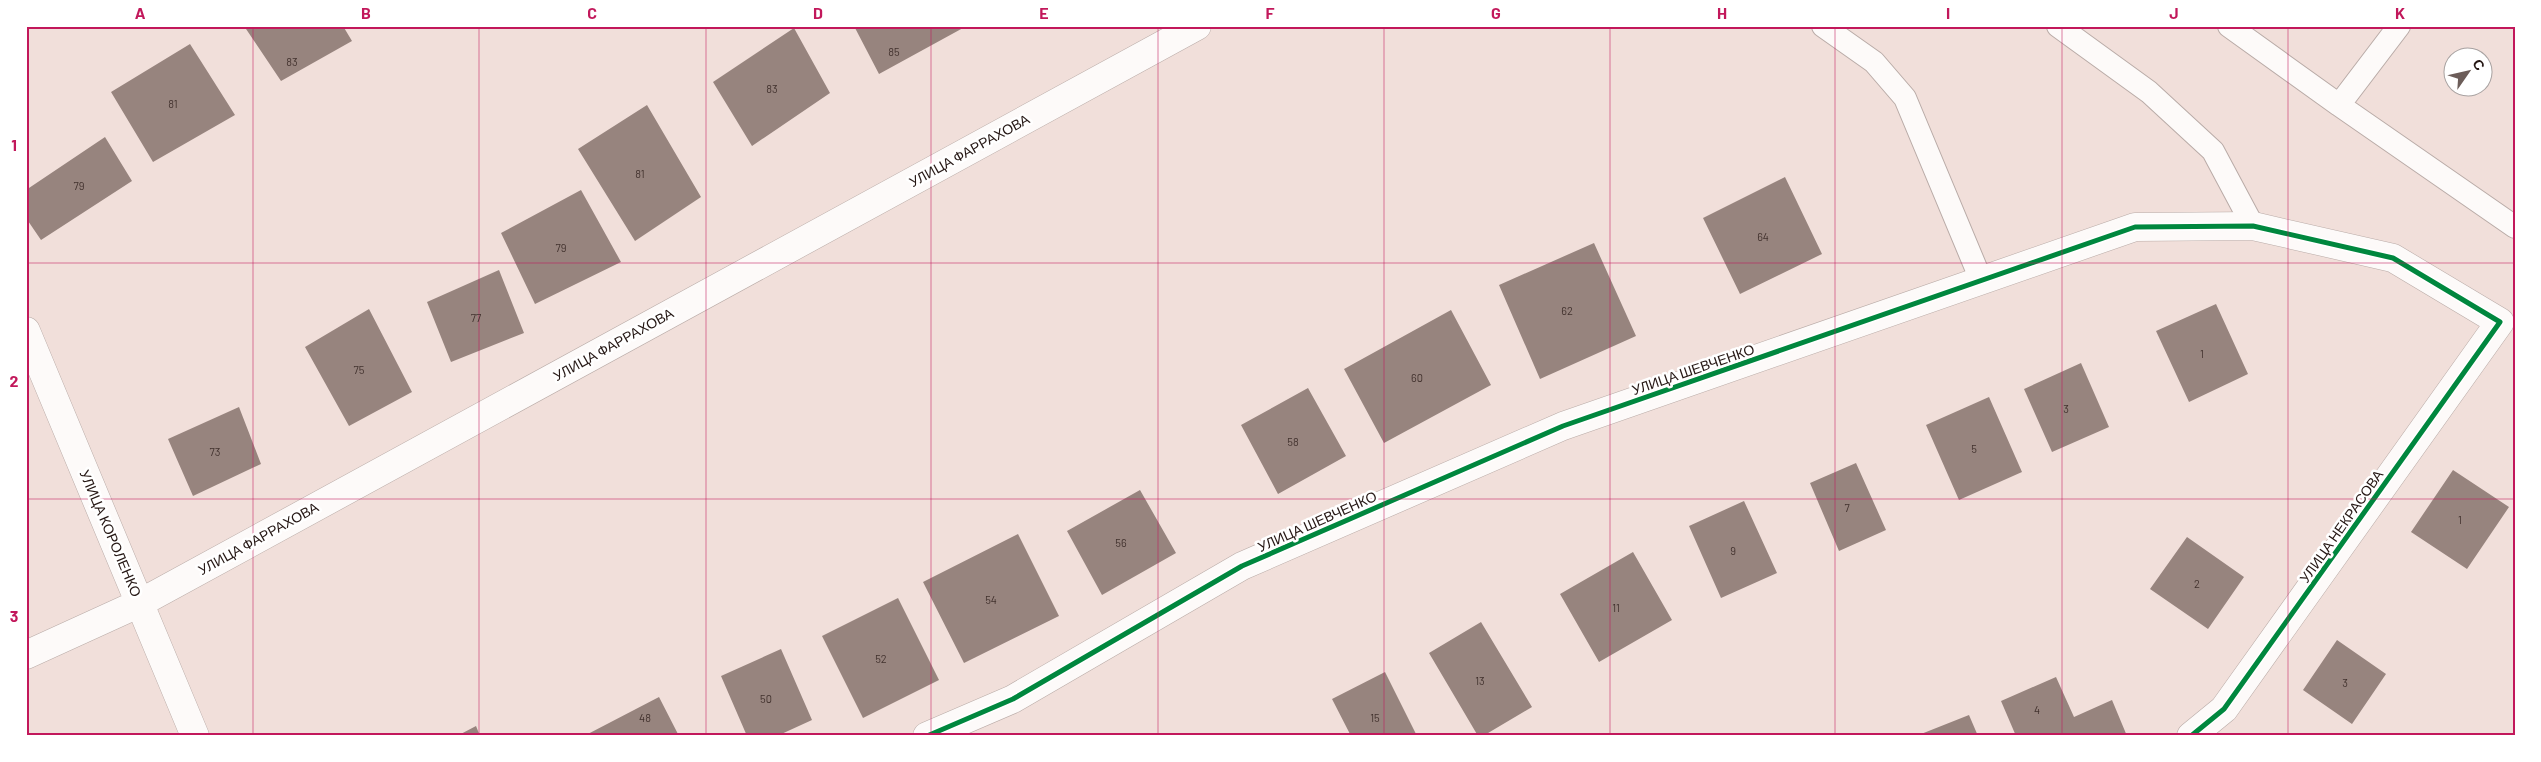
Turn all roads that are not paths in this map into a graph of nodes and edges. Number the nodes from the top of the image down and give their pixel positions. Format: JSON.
{"nodes":[{"id":1,"x":1197,"y":26,"type":"edge"},
{"id":2,"x":1823,"y":26,"type":"edge"},
{"id":3,"x":2058,"y":26,"type":"edge"},
{"id":4,"x":2230,"y":26,"type":"edge"},
{"id":5,"x":2399,"y":26,"type":"edge"},
{"id":6,"x":2339,"y":105,"type":"junction"},
{"id":7,"x":2253,"y":226,"type":"junction"},
{"id":8,"x":2515,"y":227,"type":"edge"},
{"id":9,"x":1981,"y":280,"type":"junction"},
{"id":10,"x":2508,"y":327,"type":"edge"},
{"id":11,"x":26,"y":331,"type":"edge"},
{"id":12,"x":140,"y":603,"type":"junction"},
{"id":13,"x":26,"y":655,"type":"edge"},
{"id":14,"x":195,"y":736,"type":"edge"},
{"id":15,"x":927,"y":736,"type":"edge"},
{"id":16,"x":2191,"y":736,"type":"edge"}],
"edges":[{"from":1,"to":12,"type":"street","name":"УЛИЦА ФАРРАХОВА"},
{"from":2,"to":9,"type":"lane"},
{"from":3,"to":7,"type":"lane"},
{"from":4,"to":6,"type":"lane"},
{"from":5,"to":6,"type":"lane"},
{"from":6,"to":8,"type":"lane"},
{"from":7,"to":9,"type":"street","name":"УЛИЦА ШЕВЧЕНКО"},
{"from":7,"to":10,"type":"street","name":"УЛИЦА ШЕВЧЕНКО"},
{"from":9,"to":15,"type":"street","name":"УЛИЦА ШЕВЧЕНКО"},
{"from":10,"to":16,"type":"street","name":"УЛИЦА НЕКРАСОВА"},
{"from":11,"to":12,"type":"street","name":"УЛИЦА КОРОЛЕНКО"},
{"from":12,"to":13,"type":"street","name":"УЛИЦА ФАРРАХОВА"},
{"from":12,"to":14,"type":"street","name":"УЛИЦА КОРОЛЕНКО"}]}
